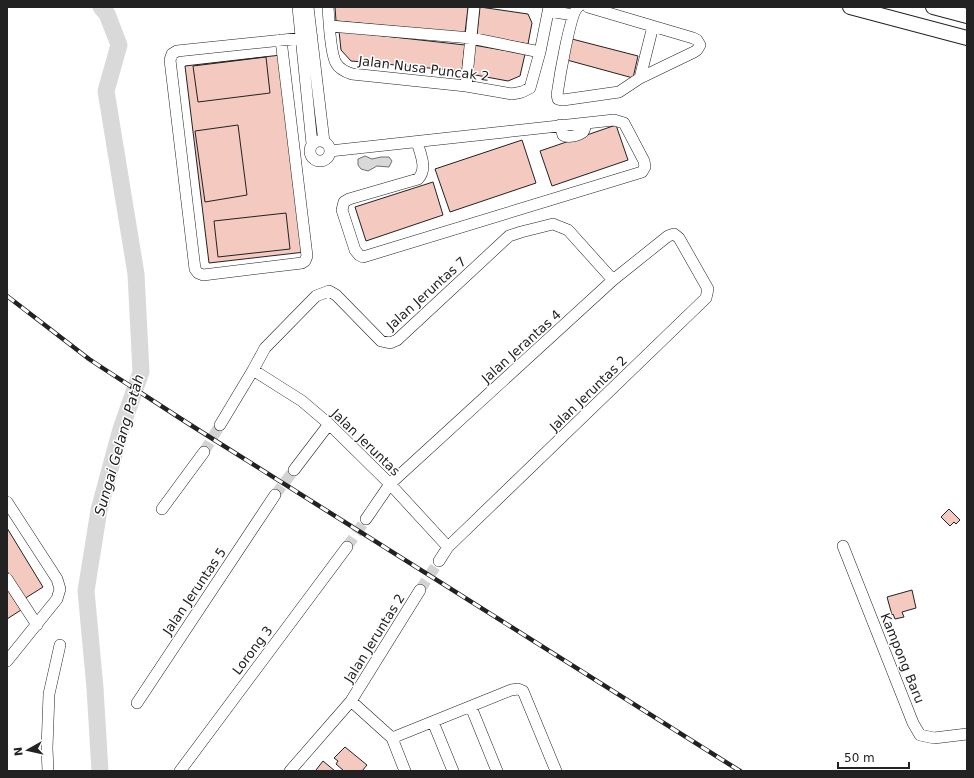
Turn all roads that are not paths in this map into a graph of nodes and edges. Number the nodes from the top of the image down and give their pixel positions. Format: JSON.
{"nodes":[{"id":1,"x":298,"y":7,"type":"edge"},
{"id":2,"x":308,"y":7,"type":"edge"},
{"id":3,"x":328,"y":7,"type":"edge"},
{"id":4,"x":474,"y":7,"type":"edge"},
{"id":5,"x":588,"y":7,"type":"edge"},
{"id":6,"x":850,"y":7,"type":"edge"},
{"id":7,"x":934,"y":7,"type":"edge"},
{"id":8,"x":549,"y":11,"type":"edge"},
{"id":9,"x":574,"y":15,"type":"edge"},
{"id":10,"x":967,"y":16,"type":"edge"},
{"id":11,"x":330,"y":26,"type":"junction"},
{"id":12,"x":653,"y":26,"type":"junction"},
{"id":13,"x":934,"y":29,"type":"junction"},
{"id":14,"x":306,"y":37,"type":"junction"},
{"id":15,"x":471,"y":38,"type":"junction"},
{"id":16,"x":967,"y":38,"type":"edge"},
{"id":17,"x":281,"y":40,"type":"junction"},
{"id":18,"x":967,"y":41,"type":"edge"},
{"id":19,"x":540,"y":52,"type":"junction"},
{"id":20,"x":640,"y":78,"type":"junction"},
{"id":21,"x":466,"y":86,"type":"junction"},
{"id":22,"x":417,"y":142,"type":"junction"},
{"id":23,"x":312,"y":144,"type":"junction"},
{"id":24,"x":327,"y":147,"type":"junction"},
{"id":25,"x":674,"y":234,"type":"joint"},
{"id":26,"x":613,"y":280,"type":"junction"},
{"id":27,"x":253,"y":370,"type":"junction"},
{"id":28,"x":329,"y":424,"type":"junction"},
{"id":29,"x":220,"y":425,"type":"tunnel mouth"},
{"id":30,"x":204,"y":452,"type":"tunnel mouth"},
{"id":31,"x":294,"y":470,"type":"tunnel mouth"},
{"id":32,"x":390,"y":484,"type":"junction"},
{"id":33,"x":275,"y":494,"type":"tunnel mouth"},
{"id":34,"x":7,"y":502,"type":"edge"},
{"id":35,"x":162,"y":509,"type":"dead end"},
{"id":36,"x":366,"y":519,"type":"tunnel mouth"},
{"id":37,"x":347,"y":546,"type":"tunnel mouth"},
{"id":38,"x":843,"y":546,"type":"dead end"},
{"id":39,"x":448,"y":547,"type":"junction"},
{"id":40,"x":439,"y":561,"type":"tunnel mouth"},
{"id":41,"x":7,"y":579,"type":"edge"},
{"id":42,"x":420,"y":590,"type":"tunnel mouth"},
{"id":43,"x":37,"y":625,"type":"junction"},
{"id":44,"x":60,"y":645,"type":"dead end"},
{"id":45,"x":9,"y":654,"type":"edge"},
{"id":46,"x":351,"y":701,"type":"junction"},
{"id":47,"x":137,"y":703,"type":"dead end"},
{"id":48,"x":471,"y":707,"type":"junction"},
{"id":49,"x":433,"y":722,"type":"junction"},
{"id":50,"x":967,"y":734,"type":"edge"},
{"id":51,"x":392,"y":738,"type":"junction"},
{"id":52,"x":48,"y":771,"type":"edge"},
{"id":53,"x":180,"y":771,"type":"edge"},
{"id":54,"x":290,"y":771,"type":"edge"},
{"id":55,"x":405,"y":771,"type":"edge"},
{"id":56,"x":453,"y":771,"type":"edge"},
{"id":57,"x":497,"y":771,"type":"edge"},
{"id":58,"x":556,"y":771,"type":"edge"}],
"edges":[{"from":1,"to":14,"type":"street"},
{"from":2,"to":14,"type":"street"},
{"from":3,"to":11,"type":"street","name":"Jalan Nusa Puncak 2"},
{"from":4,"to":15,"type":"street"},
{"from":5,"to":12,"type":"street"},
{"from":6,"to":13,"type":"main road"},
{"from":7,"to":10,"type":"main road"},
{"from":8,"to":9,"type":"street"},
{"from":8,"to":19,"type":"street"},
{"from":9,"to":20,"type":"street"},
{"from":11,"to":15,"type":"street"},
{"from":11,"to":21,"type":"street","name":"Jalan Nusa Puncak 2"},
{"from":12,"to":20,"type":"street"},
{"from":12,"to":20,"type":"street"},
{"from":13,"to":16,"type":"main road"},
{"from":13,"to":18,"type":"main road"},
{"from":14,"to":17,"type":"street"},
{"from":14,"to":23,"type":"street"},
{"from":14,"to":24,"type":"street"},
{"from":15,"to":19,"type":"street"},
{"from":15,"to":21,"type":"street"},
{"from":17,"to":17,"type":"street"},
{"from":19,"to":21,"type":"street","name":"Jalan Nusa Puncak 2"},
{"from":22,"to":22,"type":"street"},
{"from":22,"to":24,"type":"street"},
{"from":23,"to":24,"type":"street"},
{"from":23,"to":24,"type":"street"},
{"from":25,"to":26,"type":"street","name":"Jalan Jerantas 4"},
{"from":25,"to":39,"type":"street","name":"Jalan Jeruntas 2"},
{"from":26,"to":27,"type":"street","name":"Jalan Jeruntas 7"},
{"from":26,"to":32,"type":"street","name":"Jalan Jerantas 4"},
{"from":27,"to":28,"type":"street","name":"Jalan Jeruntas"},
{"from":27,"to":29,"type":"street"},
{"from":28,"to":31,"type":"street"},
{"from":28,"to":32,"type":"street","name":"Jalan Jeruntas"},
{"from":30,"to":35,"type":"street"},
{"from":32,"to":36,"type":"street"},
{"from":32,"to":39,"type":"street","name":"Jalan Jeruntas"},
{"from":33,"to":47,"type":"street","name":"Jalan Jeruntas 5"},
{"from":34,"to":43,"type":"street"},
{"from":37,"to":53,"type":"street","name":"Lorong 3"},
{"from":38,"to":50,"type":"street","name":"Kampong Baru"},
{"from":39,"to":40,"type":"street","name":"Jalan Jeruntas 2"},
{"from":41,"to":43,"type":"street"},
{"from":42,"to":46,"type":"street","name":"Jalan Jeruntas 2"},
{"from":43,"to":45,"type":"street"},
{"from":44,"to":52,"type":"street"},
{"from":46,"to":51,"type":"street"},
{"from":46,"to":54,"type":"street","name":"Jalan Jeruntas 2"},
{"from":48,"to":49,"type":"street"},
{"from":48,"to":57,"type":"street"},
{"from":48,"to":58,"type":"street"},
{"from":49,"to":51,"type":"street"},
{"from":49,"to":56,"type":"street"},
{"from":51,"to":55,"type":"street"}]}
